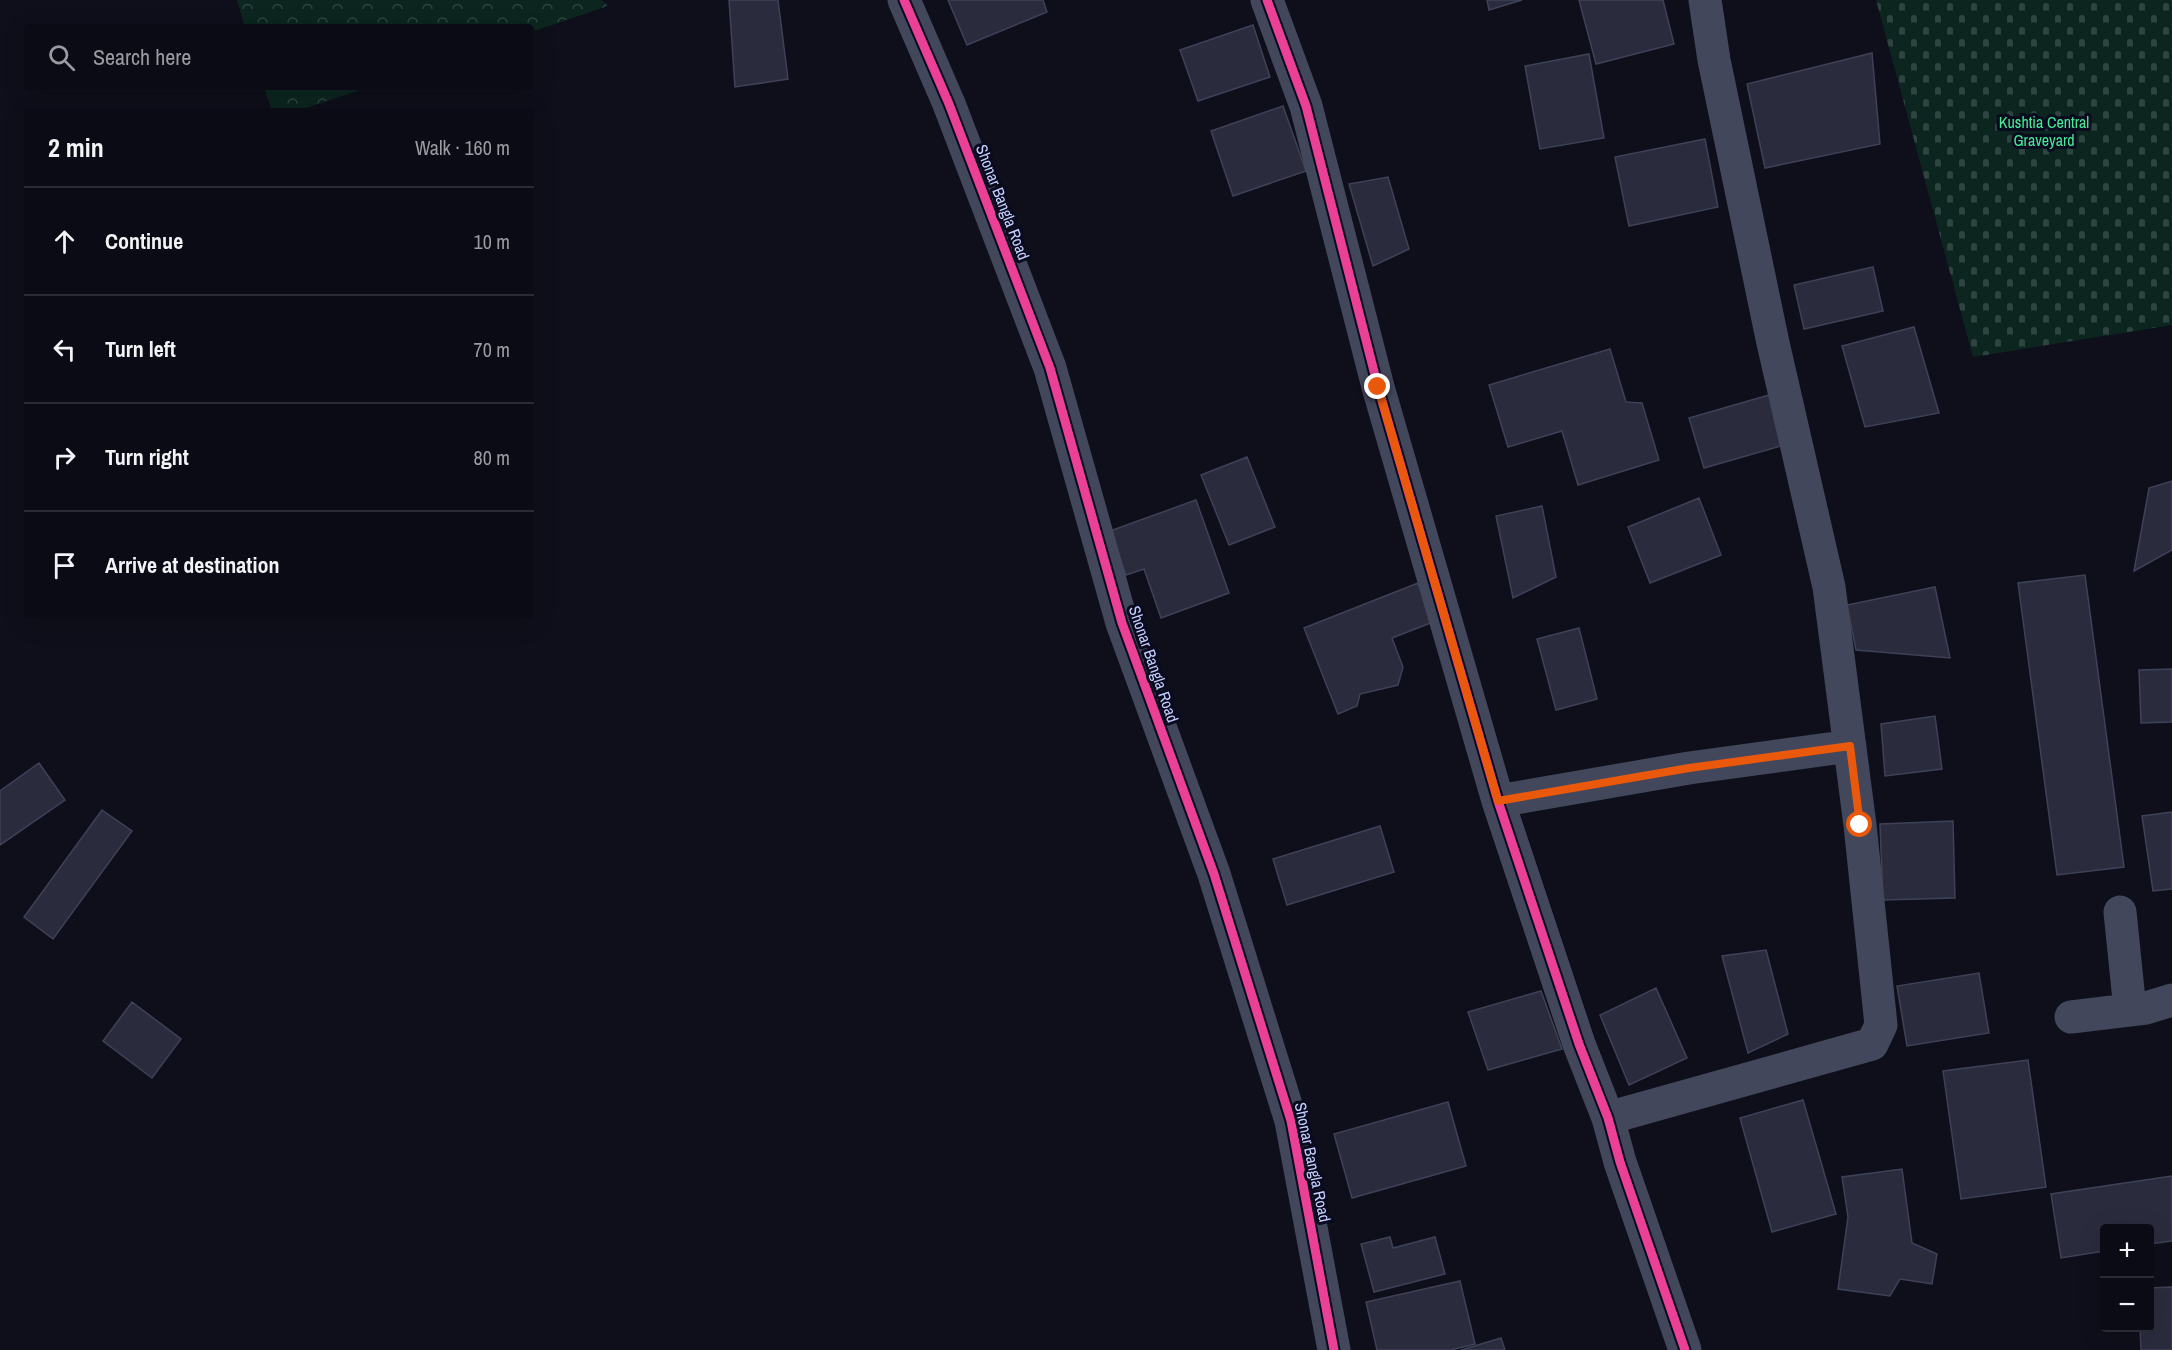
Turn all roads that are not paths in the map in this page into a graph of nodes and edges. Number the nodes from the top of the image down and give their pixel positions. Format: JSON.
{"nodes":[{"id":1,"x":904,"y":0,"type":"edge"},
{"id":2,"x":1267,"y":0,"type":"edge"},
{"id":3,"x":1705,"y":0,"type":"edge"},
{"id":4,"x":1850,"y":746,"type":"junction"},
{"id":5,"x":1498,"y":801,"type":"junction"},
{"id":6,"x":2120,"y":912,"type":"dead end"},
{"id":7,"x":2172,"y":1000,"type":"edge"},
{"id":8,"x":2130,"y":1010,"type":"junction"},
{"id":9,"x":2071,"y":1017,"type":"dead end"},
{"id":10,"x":1608,"y":1118,"type":"junction"},
{"id":11,"x":1334,"y":1350,"type":"edge"},
{"id":12,"x":1685,"y":1350,"type":"edge"}],
"edges":[{"from":1,"to":11,"type":"street","name":"Shonar Bangla Road"},
{"from":2,"to":5,"type":"street"},
{"from":3,"to":4,"type":"street"},
{"from":4,"to":5,"type":"street"},
{"from":4,"to":10,"type":"street"},
{"from":5,"to":10,"type":"street"},
{"from":6,"to":8,"type":"street"},
{"from":7,"to":8,"type":"street"},
{"from":8,"to":9,"type":"street"},
{"from":10,"to":12,"type":"street"}]}
